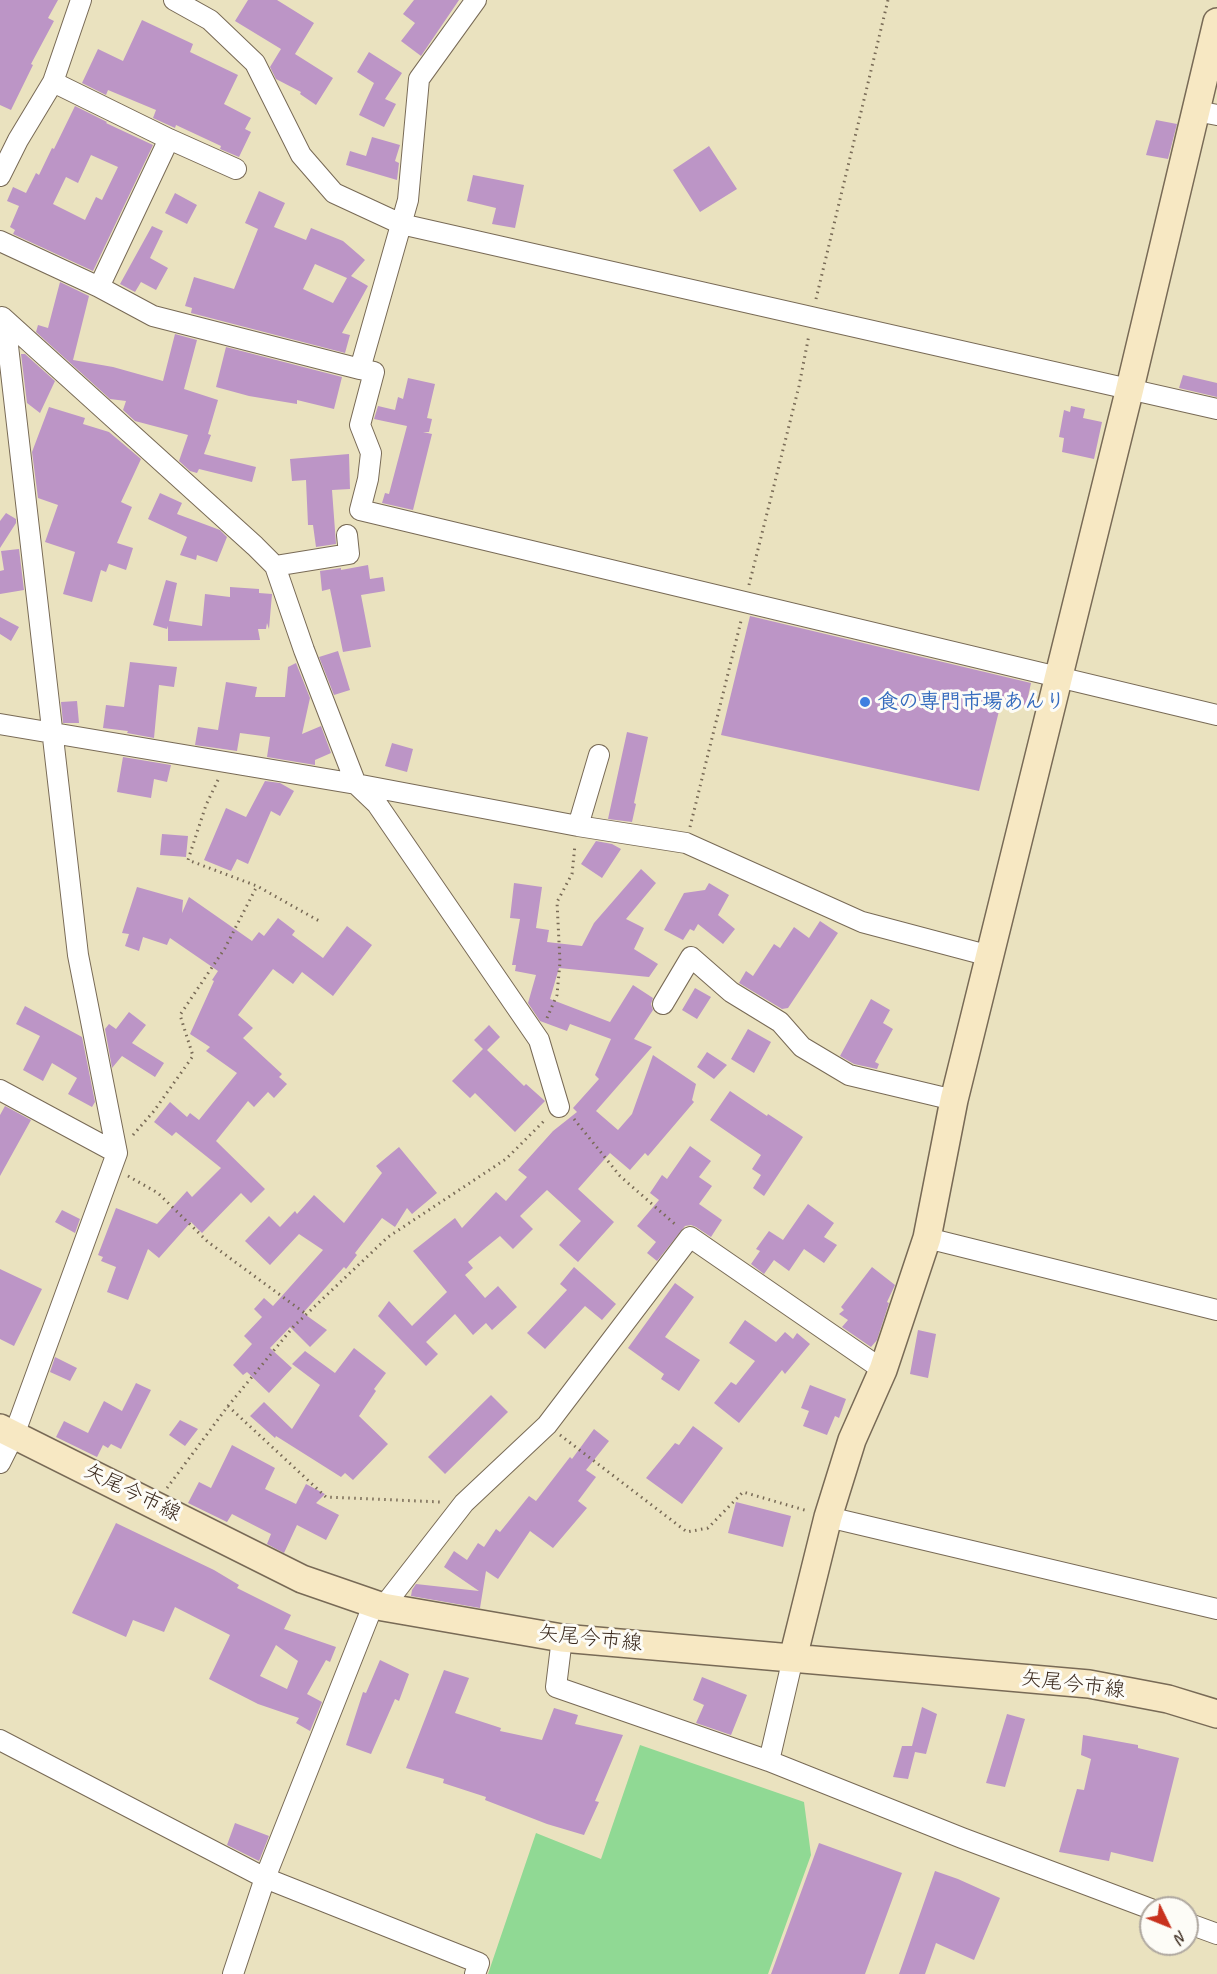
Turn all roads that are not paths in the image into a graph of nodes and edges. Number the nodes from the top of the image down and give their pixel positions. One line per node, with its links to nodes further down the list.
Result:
1 (81, 0): 5 (street)
2 (174, 0): 10 (street)
3 (476, 0): 10 (street)
4 (1217, 22): 6 (street)
5 (53, 82): 7 (street); 9 (street)
6 (1206, 113): 15 (street)
7 (169, 139): 8 (street); 12 (street)
8 (236, 169)
9 (0, 176)
10 (401, 224): 14 (street); 15 (street)
11 (0, 240): 12 (street)
12 (99, 287): 14 (street)
13 (3, 318): 18 (street); 22 (street)
14 (360, 369): 19 (street)
15 (1130, 388): 16 (street); 19 (street)
16 (1217, 409)
17 (347, 535): 18 (street)
18 (275, 566): 24 (street)
19 (1058, 677): 20 (street); 26 (street)
20 (1217, 715)
21 (0, 724): 22 (street)
22 (52, 734): 24 (street); 31 (street)
23 (599, 754): 25 (street)
24 (356, 784): 25 (street); 30 (street)
25 (578, 826): 26 (street)
26 (990, 956): 29 (street)
27 (663, 1004): 29 (street)
28 (0, 1090): 31 (street)
29 (954, 1100): 32 (street)
30 (559, 1107)
31 (115, 1160): 35 (street)
32 (927, 1238): 33 (street); 34 (street)
33 (1217, 1310)
34 (883, 1370): 37 (street); 38 (street)
35 (7, 1431): 36 (street); 38 (street, 矢尾今市線)
36 (0, 1463)
37 (828, 1517): 39 (street); 41 (street)
38 (378, 1605): 40 (street, 矢尾今市線); 45 (street)
39 (1217, 1609)
40 (562, 1638): 41 (street, 矢尾今市線); 44 (street)
41 (793, 1658): 42 (street, 矢尾今市線); 44 (street)
42 (1217, 1714)
43 (0, 1740): 45 (street)
44 (769, 1761): 46 (street)
45 (265, 1878): 49 (street); 50 (street)
46 (1139, 1904)
47 (1199, 1927): 48 (street)
48 (1217, 1934)
49 (233, 1974)
50 (475, 1974)

